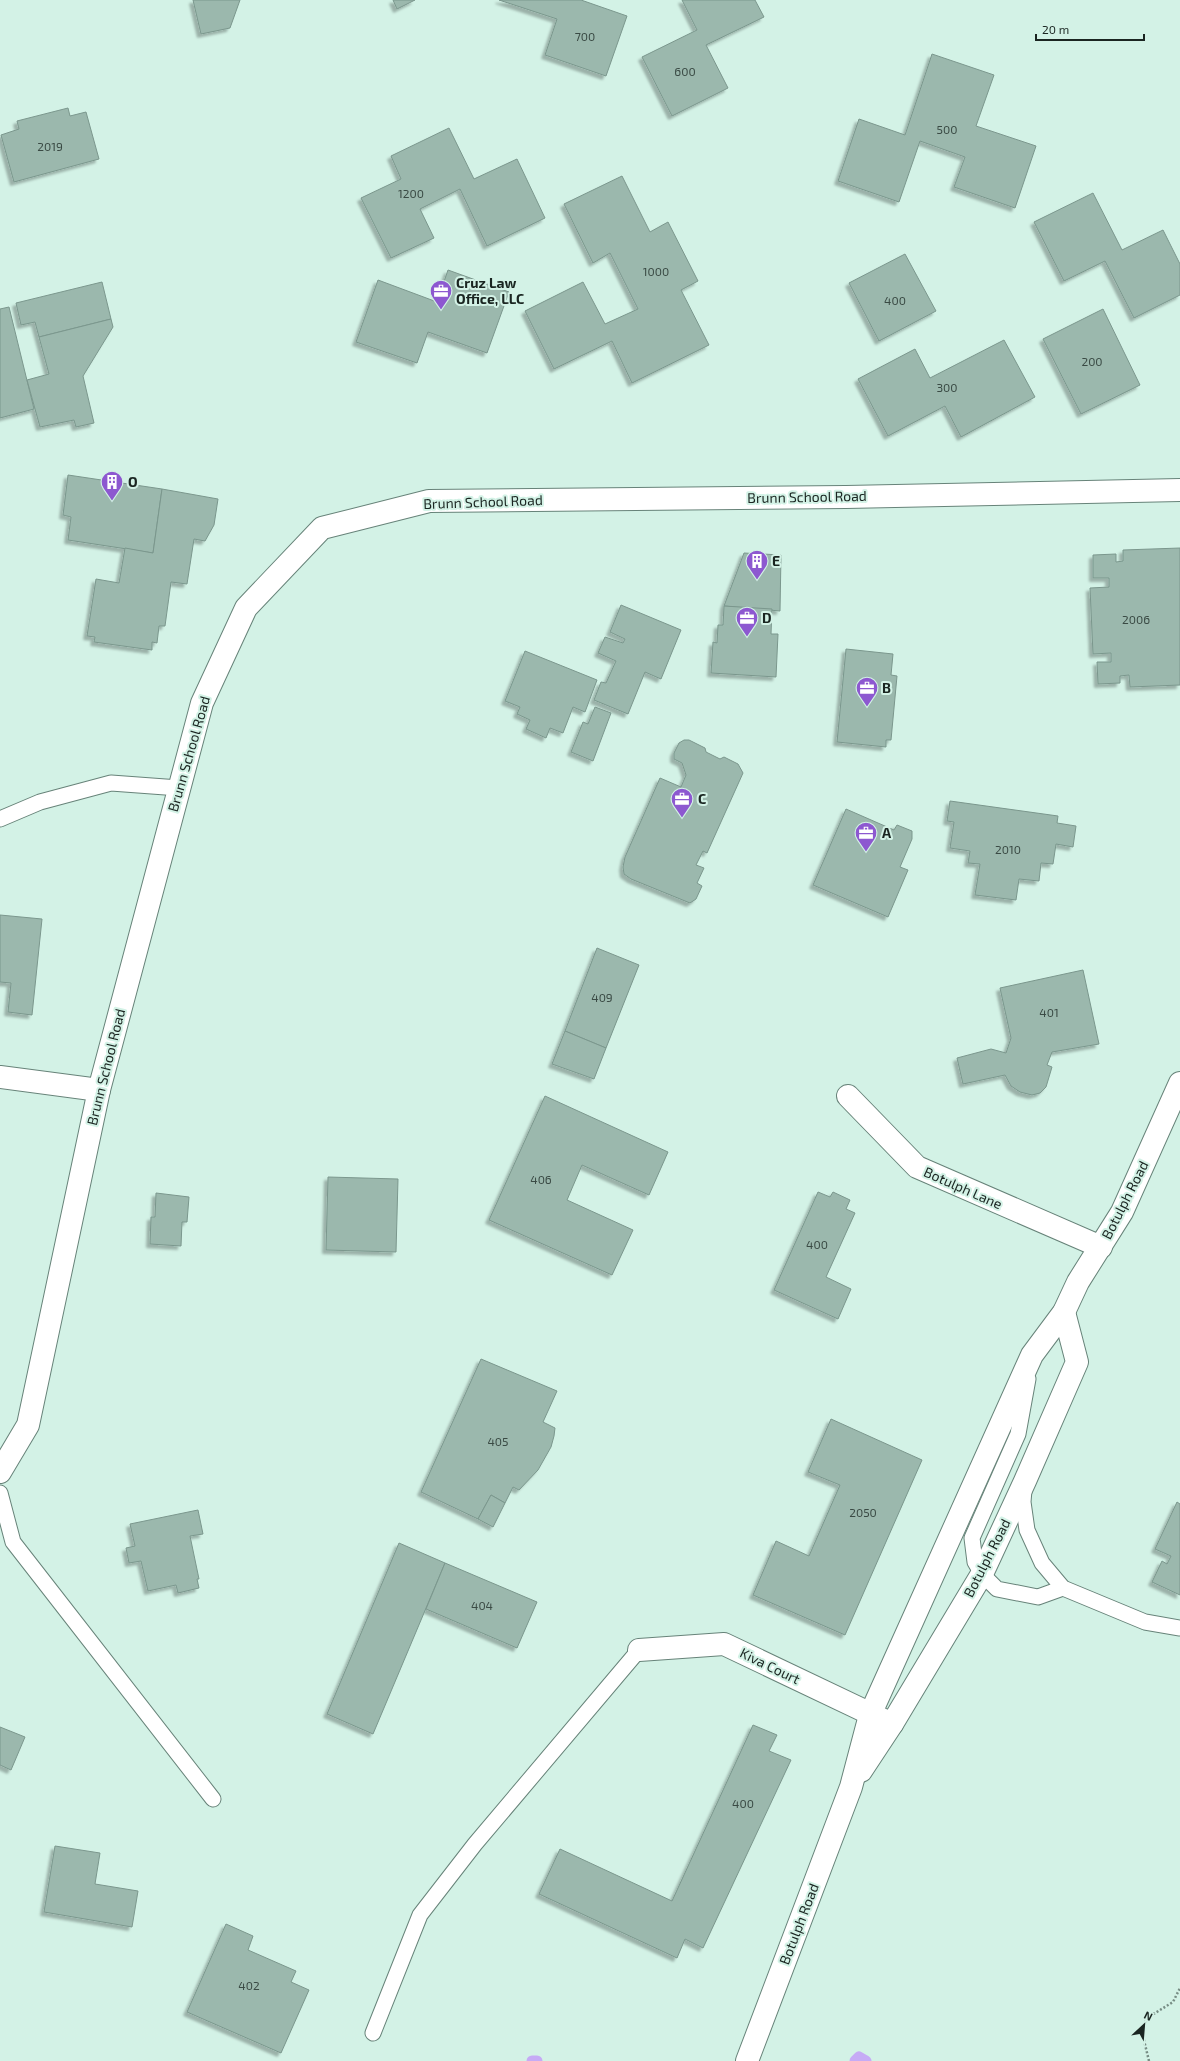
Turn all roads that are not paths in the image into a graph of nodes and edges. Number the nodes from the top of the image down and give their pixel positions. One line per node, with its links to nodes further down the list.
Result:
1 (1180, 490): 2 (street, Brunn School Road)
2 (179, 788): 3 (lane); 6 (street, Brunn School Road)
3 (0, 819)
4 (0, 1077): 6 (street)
5 (1180, 1083): 8 (street, Botulph Road)
6 (99, 1090): 11 (street, Brunn School Road)
7 (848, 1096): 8 (street, Botulph Lane)
8 (1101, 1247): 9 (street, Botulph Road)
9 (1064, 1312): 10 (street, Botulph Road); 12 (street, Botulph Road)
10 (1032, 1355): 14 (lane); 18 (street, Botulph Road)
11 (0, 1472)
12 (1025, 1481): 14 (street, Botulph Road); 15 (lane)
13 (0, 1493): 21 (lane)
14 (982, 1574): 15 (lane); 19 (street, Botulph Road)
15 (1063, 1588): 16 (lane)
16 (1180, 1628)
17 (639, 1650): 18 (street, Kiva Court); 22 (lane)
18 (870, 1715): 19 (street, Kiva Court); 20 (street, Botulph Road)
19 (892, 1724): 20 (street, Botulph Road)
20 (851, 1787): 23 (street, Botulph Road)
21 (213, 1799)
22 (373, 2033)
23 (747, 2061)

